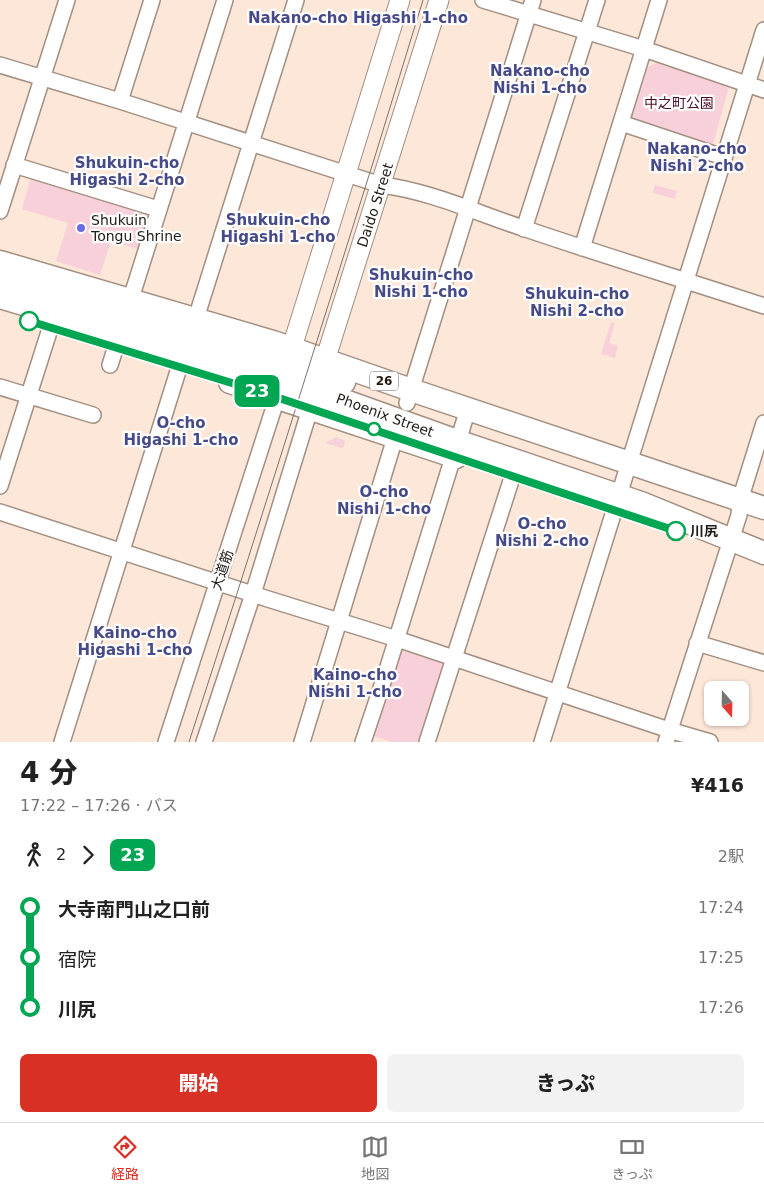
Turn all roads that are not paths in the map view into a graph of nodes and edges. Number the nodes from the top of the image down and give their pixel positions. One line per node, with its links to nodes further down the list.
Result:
1 (67, 0): 15 (street)
2 (152, 0): 18 (street)
3 (225, 0): 20 (street)
4 (296, 0): 21 (street)
5 (400, 0): 24 (main road)
6 (439, 0): 25 (main road, Daido Street)
7 (483, 0): 10 (street)
8 (597, 0): 12 (street)
9 (659, 0): 13 (street)
10 (531, 7): 12 (street); 26 (street)
11 (764, 30): 16 (street)
12 (587, 32): 13 (street); 29 (street)
13 (644, 49): 16 (street); 19 (street)
14 (0, 64): 15 (street)
15 (42, 78): 18 (street); 23 (street)
16 (746, 85): 17 (street); 22 (street)
17 (764, 90)
18 (120, 101): 20 (street)
19 (621, 123): 22 (street); 30 (street)
20 (186, 124): 21 (street); 27 (street)
21 (251, 143): 24 (street); 39 (street)
22 (723, 157): 33 (street)
23 (14, 165): 27 (street); 28 (street)
24 (347, 174): 25 (street); 40 (main road)
25 (381, 185): 26 (street); 41 (main road, Daido Street)
26 (467, 208): 29 (street); 44 (street)
27 (158, 209): 38 (street)
28 (0, 211)
29 (524, 229): 30 (street)
30 (582, 248): 33 (street)
31 (0, 262): 38 (highway, 26)
32 (0, 280): 38 (highway, Phoenix Street / 26)
33 (687, 281): 35 (street); 50 (street)
34 (0, 297): 37 (highway, 26)
35 (764, 306)
36 (0, 313): 37 (highway, 26)
37 (52, 320): 38 (highway, 26); 43 (street)
38 (120, 333): 39 (highway, 26); 39 (highway, Phoenix Street / 26)
39 (187, 344): 40 (highway, 26); 40 (highway, Phoenix Street / 26); 56 (street)
40 (284, 373): 41 (highway, 26); 41 (highway, Phoenix Street / 26); 58 (street, 大道筋)
41 (318, 384): 44 (highway, 26); 44 (highway, Phoenix Street / 26); 59 (street)
42 (0, 387): 43 (street)
43 (29, 396): 45 (street); 49 (street)
44 (403, 412): 47 (highway, 26); 47 (highway, Phoenix Street / 26); 60 (street)
45 (93, 415)
46 (764, 423): 51 (street)
47 (461, 432): 48 (highway, 26); 50 (highway, Phoenix Street / 26); 61 (street)
48 (514, 469): 50 (highway, 26); 63 (street)
49 (0, 486)
50 (622, 486): 51 (highway, Phoenix Street / 26); 55 (highway, 26); 65 (street)
51 (740, 508): 52 (highway, 26); 54 (highway, Phoenix Street / 26); 55 (street)
52 (764, 508)
53 (0, 512): 56 (street)
54 (764, 524)
55 (731, 539): 57 (highway); 62 (street)
56 (122, 552): 58 (street); 68 (street)
57 (764, 553)
58 (218, 582): 59 (street); 69 (street, 大道筋)
59 (253, 594): 60 (street); 70 (street)
60 (340, 621): 61 (street); 71 (street)
61 (397, 639): 63 (street); 67 (street)
62 (697, 643): 64 (street); 66 (street)
63 (453, 659): 65 (street); 72 (street)
64 (764, 663)
65 (558, 693): 66 (street); 73 (street)
66 (668, 736): 74 (street)
67 (368, 741)
68 (62, 742)
69 (166, 742)
70 (204, 742)
71 (302, 742)
72 (427, 742)
73 (542, 742)
74 (710, 742)

